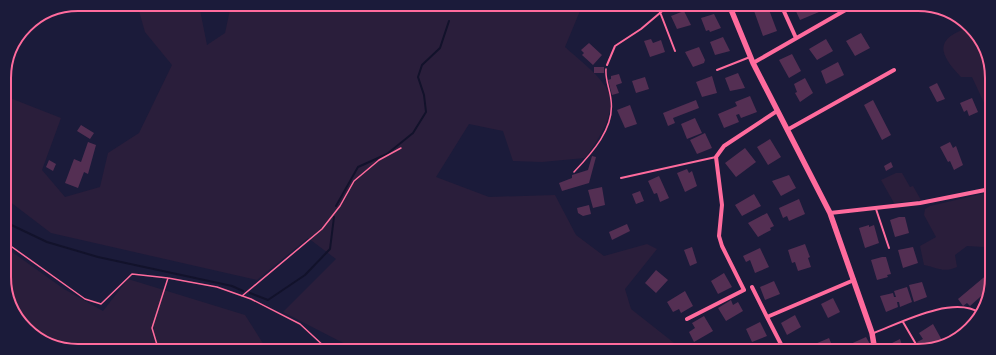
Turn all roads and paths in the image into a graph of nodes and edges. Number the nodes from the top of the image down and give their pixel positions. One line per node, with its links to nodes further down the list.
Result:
1 (732, 11): 7 (street)
2 (784, 11): 5 (street)
3 (844, 11): 5 (street)
4 (660, 12): 6 (lane); 9 (lane)
5 (796, 38): 8 (street)
6 (675, 51)
7 (750, 57): 8 (street); 10 (lane)
8 (753, 63): 12 (street)
9 (607, 65): 16 (path)
10 (718, 70)
11 (894, 70): 13 (street)
12 (777, 111): 13 (street); 15 (street)
13 (788, 130): 20 (street)
14 (401, 148): 26 (path)
15 (716, 157): 17 (lane); 29 (street)
16 (574, 172)
17 (621, 178)
18 (985, 190): 19 (street)
19 (876, 209): 20 (street); 22 (lane)
20 (830, 213): 24 (street)
21 (11, 246): 23 (path)
22 (889, 248)
23 (168, 278): 26 (path); 32 (path)
24 (854, 280): 28 (street); 31 (street)
25 (752, 287): 28 (street)
26 (242, 296): 33 (path)
27 (976, 311): 30 (lane)
28 (767, 317): 34 (street)
29 (687, 319)
30 (903, 322): 31 (lane); 36 (lane)
31 (872, 333): 35 (street)
32 (157, 344)
33 (322, 344)
34 (781, 344)
35 (875, 344)
36 (916, 344)

